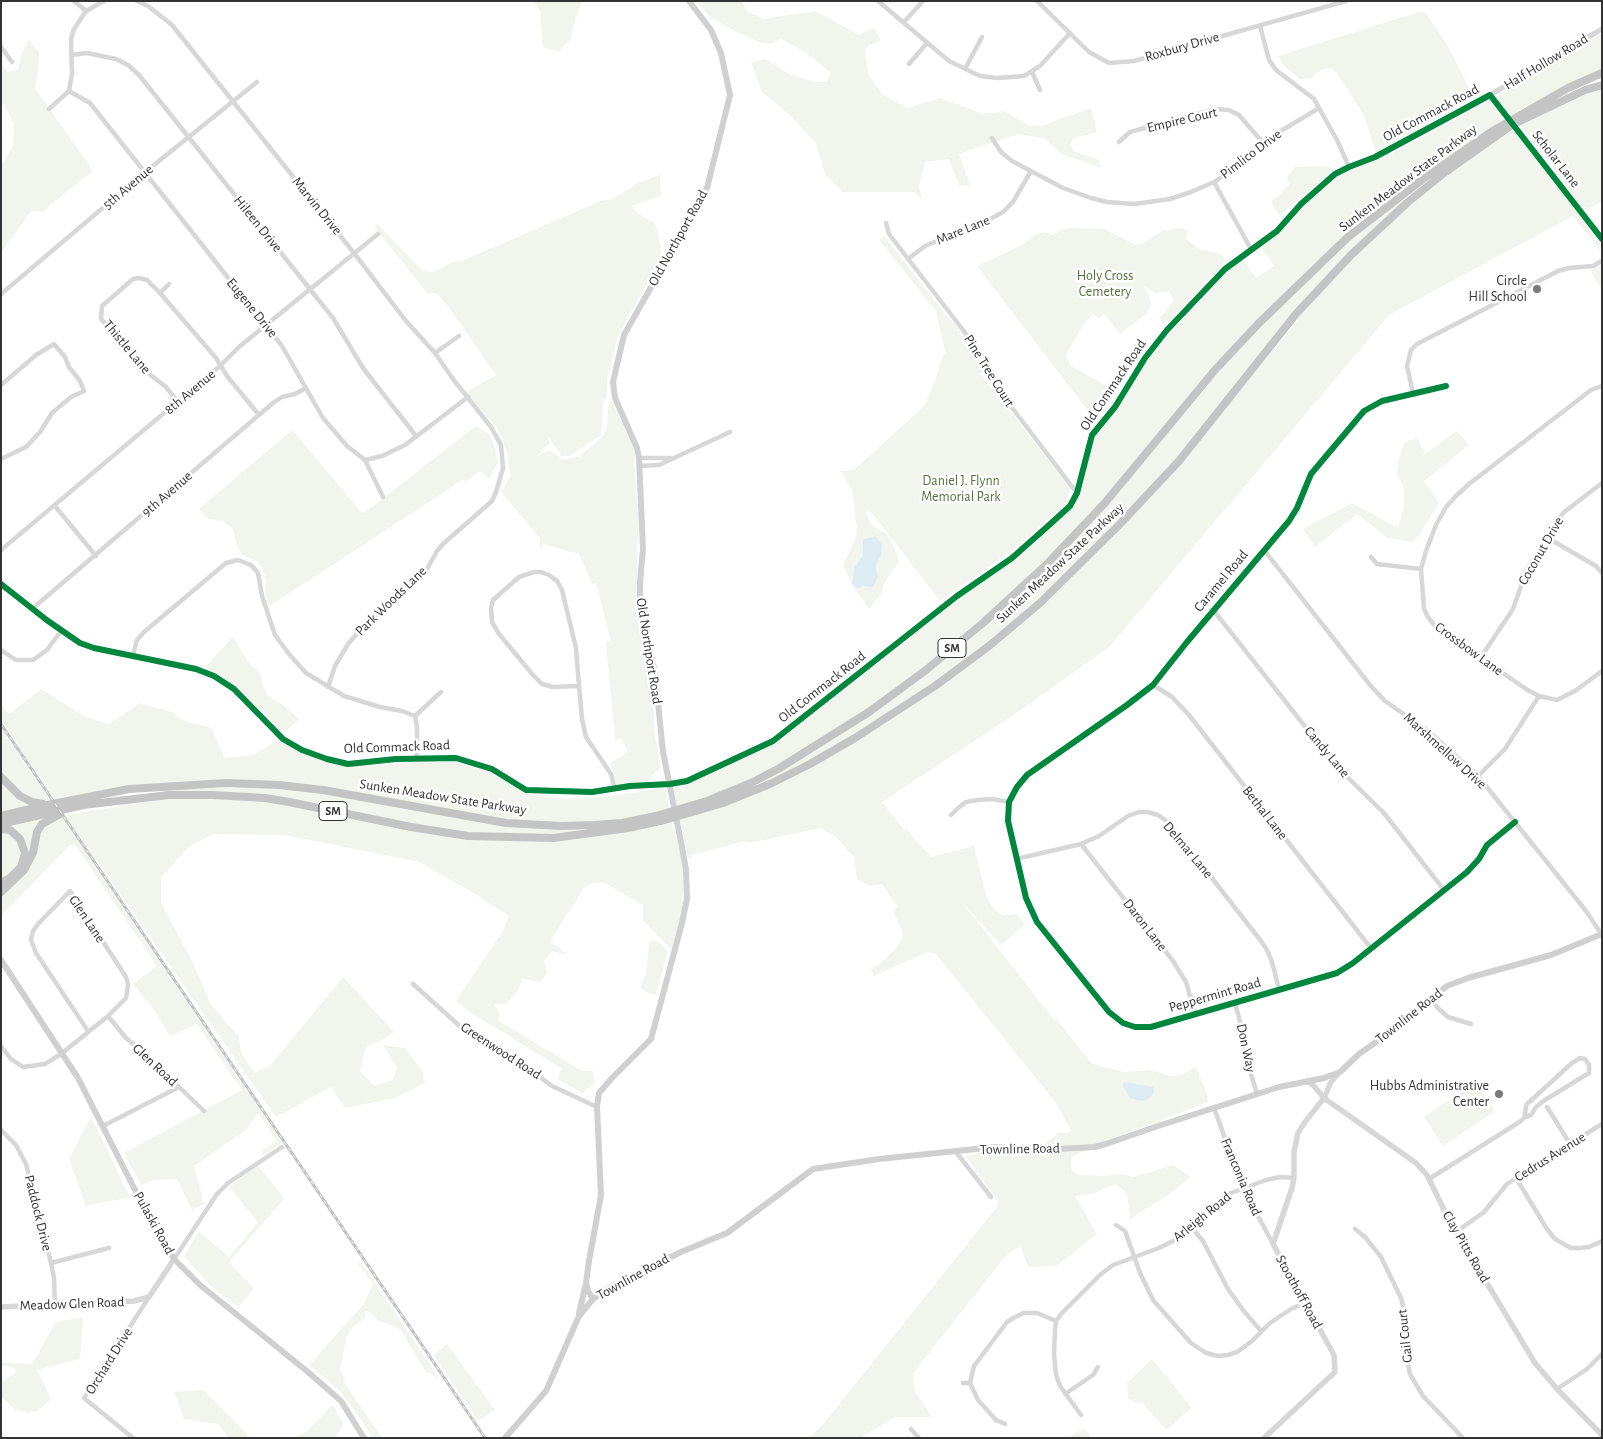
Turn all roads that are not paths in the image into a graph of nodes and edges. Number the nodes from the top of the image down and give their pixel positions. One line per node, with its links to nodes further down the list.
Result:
1 (74, 1): 9 (street)
2 (104, 1): 9 (street)
3 (137, 1): 28 (street, Marvin Drive)
4 (689, 1): 65 (main road, Old Northport Road)
5 (878, 1): 10 (street)
6 (923, 1): 10 (street)
7 (1037, 1): 13 (street, Roxbury Drive)
8 (1346, 1): 11 (street, Roxbury Drive)
9 (86, 11): 17 (street)
10 (904, 22): 15 (street)
11 (1260, 26): 13 (street, Roxbury Drive); 29 (street)
12 (1602, 29): 27 (street, Half Hollow Road)
13 (1070, 33): 21 (street)
14 (982, 37): 20 (street)
15 (927, 43): 19 (street); 20 (street)
16 (1, 47): 18 (street)
17 (71, 55): 26 (street); 31 (street, Hileen Drive)
18 (12, 62)
19 (909, 64)
20 (965, 69): 21 (street)
21 (1032, 72): 25 (street)
22 (1602, 73): 101 (highway, Sunken Meadow State Parkway / SM)
23 (257, 82): 28 (street, 5th Avenue)
24 (1602, 85): 102 (highway, Sunken Meadow State Parkway / SM)
25 (1040, 90)
26 (68, 91): 30 (street); 37 (street, Eugene Drive)
27 (1490, 95): 35 (street, Old Commack Road); 41 (street, Scholar Lane)
28 (233, 101): 31 (street, 5th Avenue); 43 (street, Marvin Drive)
29 (1319, 108): 34 (street, Pimlico Drive); 35 (street)
30 (49, 109)
31 (188, 137): 37 (street, 5th Avenue); 47 (street, Hileen Drive)
32 (992, 138): 36 (street, Pimlico Drive)
33 (1119, 142): 34 (street, Empire Court)
34 (1264, 144): 38 (street, Pimlico Drive)
35 (1349, 166): 42 (street, Old Commack Road)
36 (1031, 171): 38 (street, Pimlico Drive); 44 (street, Mare Lane)
37 (144, 173): 48 (street, 5th Avenue); 50 (street, Eugene Drive)
38 (1214, 182): 42 (street)
39 (886, 223): 44 (street, Pine Tree Court)
40 (378, 234): 43 (street, 8th Avenue)
41 (1602, 239)
42 (1251, 249): 71 (street, Old Commack Road)
43 (354, 253): 47 (street, 8th Avenue); 52 (street, Marvin Drive)
44 (908, 259): 71 (street, Pine Tree Court)
45 (1602, 261): 58 (street)
46 (169, 284): 49 (street)
47 (310, 290): 50 (street, 8th Avenue); 64 (street, Hileen Drive)
48 (1, 294)
49 (160, 294): 53 (street); 60 (street, Thistle Lane)
50 (265, 326): 53 (street, 8th Avenue); 57 (street, Eugene Drive)
51 (459, 336): 52 (street)
52 (435, 354): 59 (street, Marvin Drive)
53 (220, 366): 60 (street, 8th Avenue); 61 (street)
54 (1, 385): 67 (street)
55 (1446, 386): 58 (street, Caramel Road)
56 (1602, 386): 79 (street, Crossbow Lane)
57 (306, 388): 61 (street, 9th Avenue); 68 (street, Eugene Drive)
58 (1412, 393): 76 (street, Caramel Road)
59 (468, 397): 62 (street, Marvin Drive); 64 (street)
60 (178, 402): 73 (street, 8th Avenue)
61 (259, 415): 77 (street, 9th Avenue)
62 (486, 420): 91 (street, Park Woods Lane)
63 (730, 432): 66 (street)
64 (416, 436): 68 (street)
65 (639, 458): 66 (street); 69 (main road, Old Northport Road)
66 (674, 458): 69 (street)
67 (1, 459)
68 (365, 460): 72 (street)
69 (639, 466): 98 (main road, Old Northport Road)
70 (1602, 483): 74 (street, Coconut Drive)
71 (1077, 493): 98 (street, Old Commack Road)
72 (383, 497)
73 (55, 506): 75 (street, 8th Avenue); 77 (street)
74 (1546, 537): 80 (street); 87 (street, Coconut Drive)
75 (1, 550)
76 (1264, 550): 83 (street, Caramel Road); 96 (street, Marshmellow Drive)
77 (96, 556): 82 (street, 9th Avenue)
78 (1371, 557): 79 (street)
79 (1421, 569): 87 (street, Crossbow Lane)
80 (1602, 572)
81 (1, 584): 82 (street, Old Commack Road)
82 (32, 609): 84 (street, Old Commack Road)
83 (1214, 610): 89 (street, Caramel Road); 111 (street, Candy Lane)
84 (61, 631): 85 (street); 86 (street, Old Commack Road)
85 (1, 650)
86 (133, 655): 91 (street); 95 (street, Old Commack Road)
87 (1481, 657): 93 (street, Crossbow Lane)
88 (1602, 671): 93 (street, Crossbow Lane)
89 (1152, 684): 100 (street, Caramel Road); 114 (street, Bethal Lane)
90 (579, 686): 90 (street); 99 (street)
91 (328, 687): 94 (street)
92 (441, 692): 94 (street)
93 (1539, 696): 96 (street)
94 (415, 716): 95 (street)
95 (417, 758): 99 (street, Old Commack Road)
96 (1478, 776): 105 (street, Marshmellow Drive)
97 (1, 777): 101 (highway)
98 (670, 784): 99 (street, Old Commack Road); 131 (main road, Old Northport Road)
99 (615, 789)
100 (1010, 802): 104 (street); 109 (street, Peppermint Road)
101 (47, 805): 103 (highway, Sunken Meadow State Parkway / SM)
102 (82, 805): 106 (highway, Sunken Meadow State Parkway / SM); 112 (highway)
103 (1, 816)
104 (951, 816)
105 (1515, 822): 111 (street, Peppermint Road); 113 (street, Marshmellow Drive)
106 (1, 824)
107 (1, 829): 110 (highway)
108 (1082, 844): 109 (street, Delmar Lane); 117 (street, Delmar Lane); 120 (street, Daron Lane)
109 (1016, 859): 120 (street, Peppermint Road)
110 (1, 883)
111 (1444, 890): 114 (street, Peppermint Road)
112 (1, 892)
113 (1602, 935): 118 (main road, Townline Road)
114 (1370, 947): 117 (street, Peppermint Road)
115 (1, 960): 125 (main road, Pulaski Road)
116 (413, 984): 131 (street, Greenwood Road)
117 (1279, 989): 119 (street, Peppermint Road)
118 (1430, 999): 122 (street); 126 (main road, Townline Road)
119 (1235, 1003): 120 (street, Peppermint Road); 129 (street, Don Way)
120 (1195, 1014)
121 (108, 1016): 123 (street, Glen Lane); 123 (street, Glen Lane); 128 (street, Glen Road)
122 (1470, 1024)
123 (88, 1032): 125 (street, Glen Lane)
124 (1, 1046): 125 (street, Glen Lane)
125 (61, 1054): 137 (main road, Pulaski Road)
126 (1340, 1072): 127 (main road, Townline Road); 130 (street, Stoothoff Road)
127 (1308, 1082): 129 (main road, Townline Road); 130 (street, Clay Pitts Road)
128 (179, 1087): 134 (street, Glen Road); 137 (street)
129 (1257, 1094): 133 (main road, Townline Road)
130 (1324, 1098): 144 (street, Stoothoff Road); 146 (street, Clay Pitts Road)
131 (597, 1107): 159 (main road, Old Northport Road)
132 (1547, 1107): 141 (street)
133 (1214, 1108): 143 (main road, Townline Road); 147 (street, Franconia Road)
134 (204, 1111)
135 (1524, 1117): 135 (street); 146 (street)
136 (1602, 1124): 141 (street, Cedrus Avenue)
137 (103, 1126): 157 (main road, Pulaski Road)
138 (1, 1130): 139 (street, Paddock Drive)
139 (7, 1136): 140 (street); 158 (street, Paddock Drive)
140 (1, 1141)
141 (1570, 1144): 145 (street, Cedrus Avenue)
142 (282, 1147): 157 (street)
143 (956, 1152): 148 (street); 161 (main road, Townline Road)
144 (1294, 1178): 147 (street, Arleigh Road); 154 (street, Stoothoff Road)
145 (1516, 1178): 152 (street, Cedrus Avenue); 153 (street)
146 (1429, 1179): 152 (street, Clay Pitts Road)
147 (1242, 1188): 150 (street, Arleigh Road); 154 (street, Franconia Road)
148 (991, 1197)
149 (1116, 1225): 156 (street)
150 (1191, 1227): 156 (street, Arleigh Road); 167 (street)
151 (1355, 1229): 183 (street, Gail Court)
152 (1456, 1232): 172 (street, Clay Pitts Road)
153 (1602, 1241)
154 (1273, 1244): 162 (street, Stoothoff Road)
155 (109, 1248): 158 (street)
156 (1134, 1256): 166 (street, Arleigh Road); 167 (street)
157 (174, 1259): 160 (street); 179 (main road, Pulaski Road)
158 (51, 1263): 163 (street, Paddock Drive)
159 (586, 1283): 161 (main road); 165 (main road, Old Northport Road)
160 (149, 1296): 163 (street, Meadow Glen Road); 178 (street, Orchard Drive)
161 (593, 1299): 165 (main road, Townline Road)
162 (1305, 1303): 167 (street); 182 (street, Stoothoff Road)
163 (55, 1305): 164 (street, Meadow Glen Road)
164 (1, 1307)
165 (579, 1316): 180 (main road, Townline Road)
166 (1056, 1320): 171 (street); 173 (street)
167 (1261, 1331)
168 (1602, 1354): 172 (street)
169 (1098, 1367): 173 (street)
170 (963, 1383): 171 (street)
171 (970, 1383): 175 (street)
172 (1557, 1389): 177 (street, Clay Pitts Road)
173 (1065, 1394): 174 (street)
174 (1081, 1415)
175 (1006, 1424)
176 (911, 1429): 181 (street)
177 (1602, 1435): 184 (street)
178 (133, 1438)
179 (364, 1438)
180 (504, 1438)
181 (918, 1438)
182 (1264, 1438)
183 (1464, 1438)
184 (1598, 1438)

